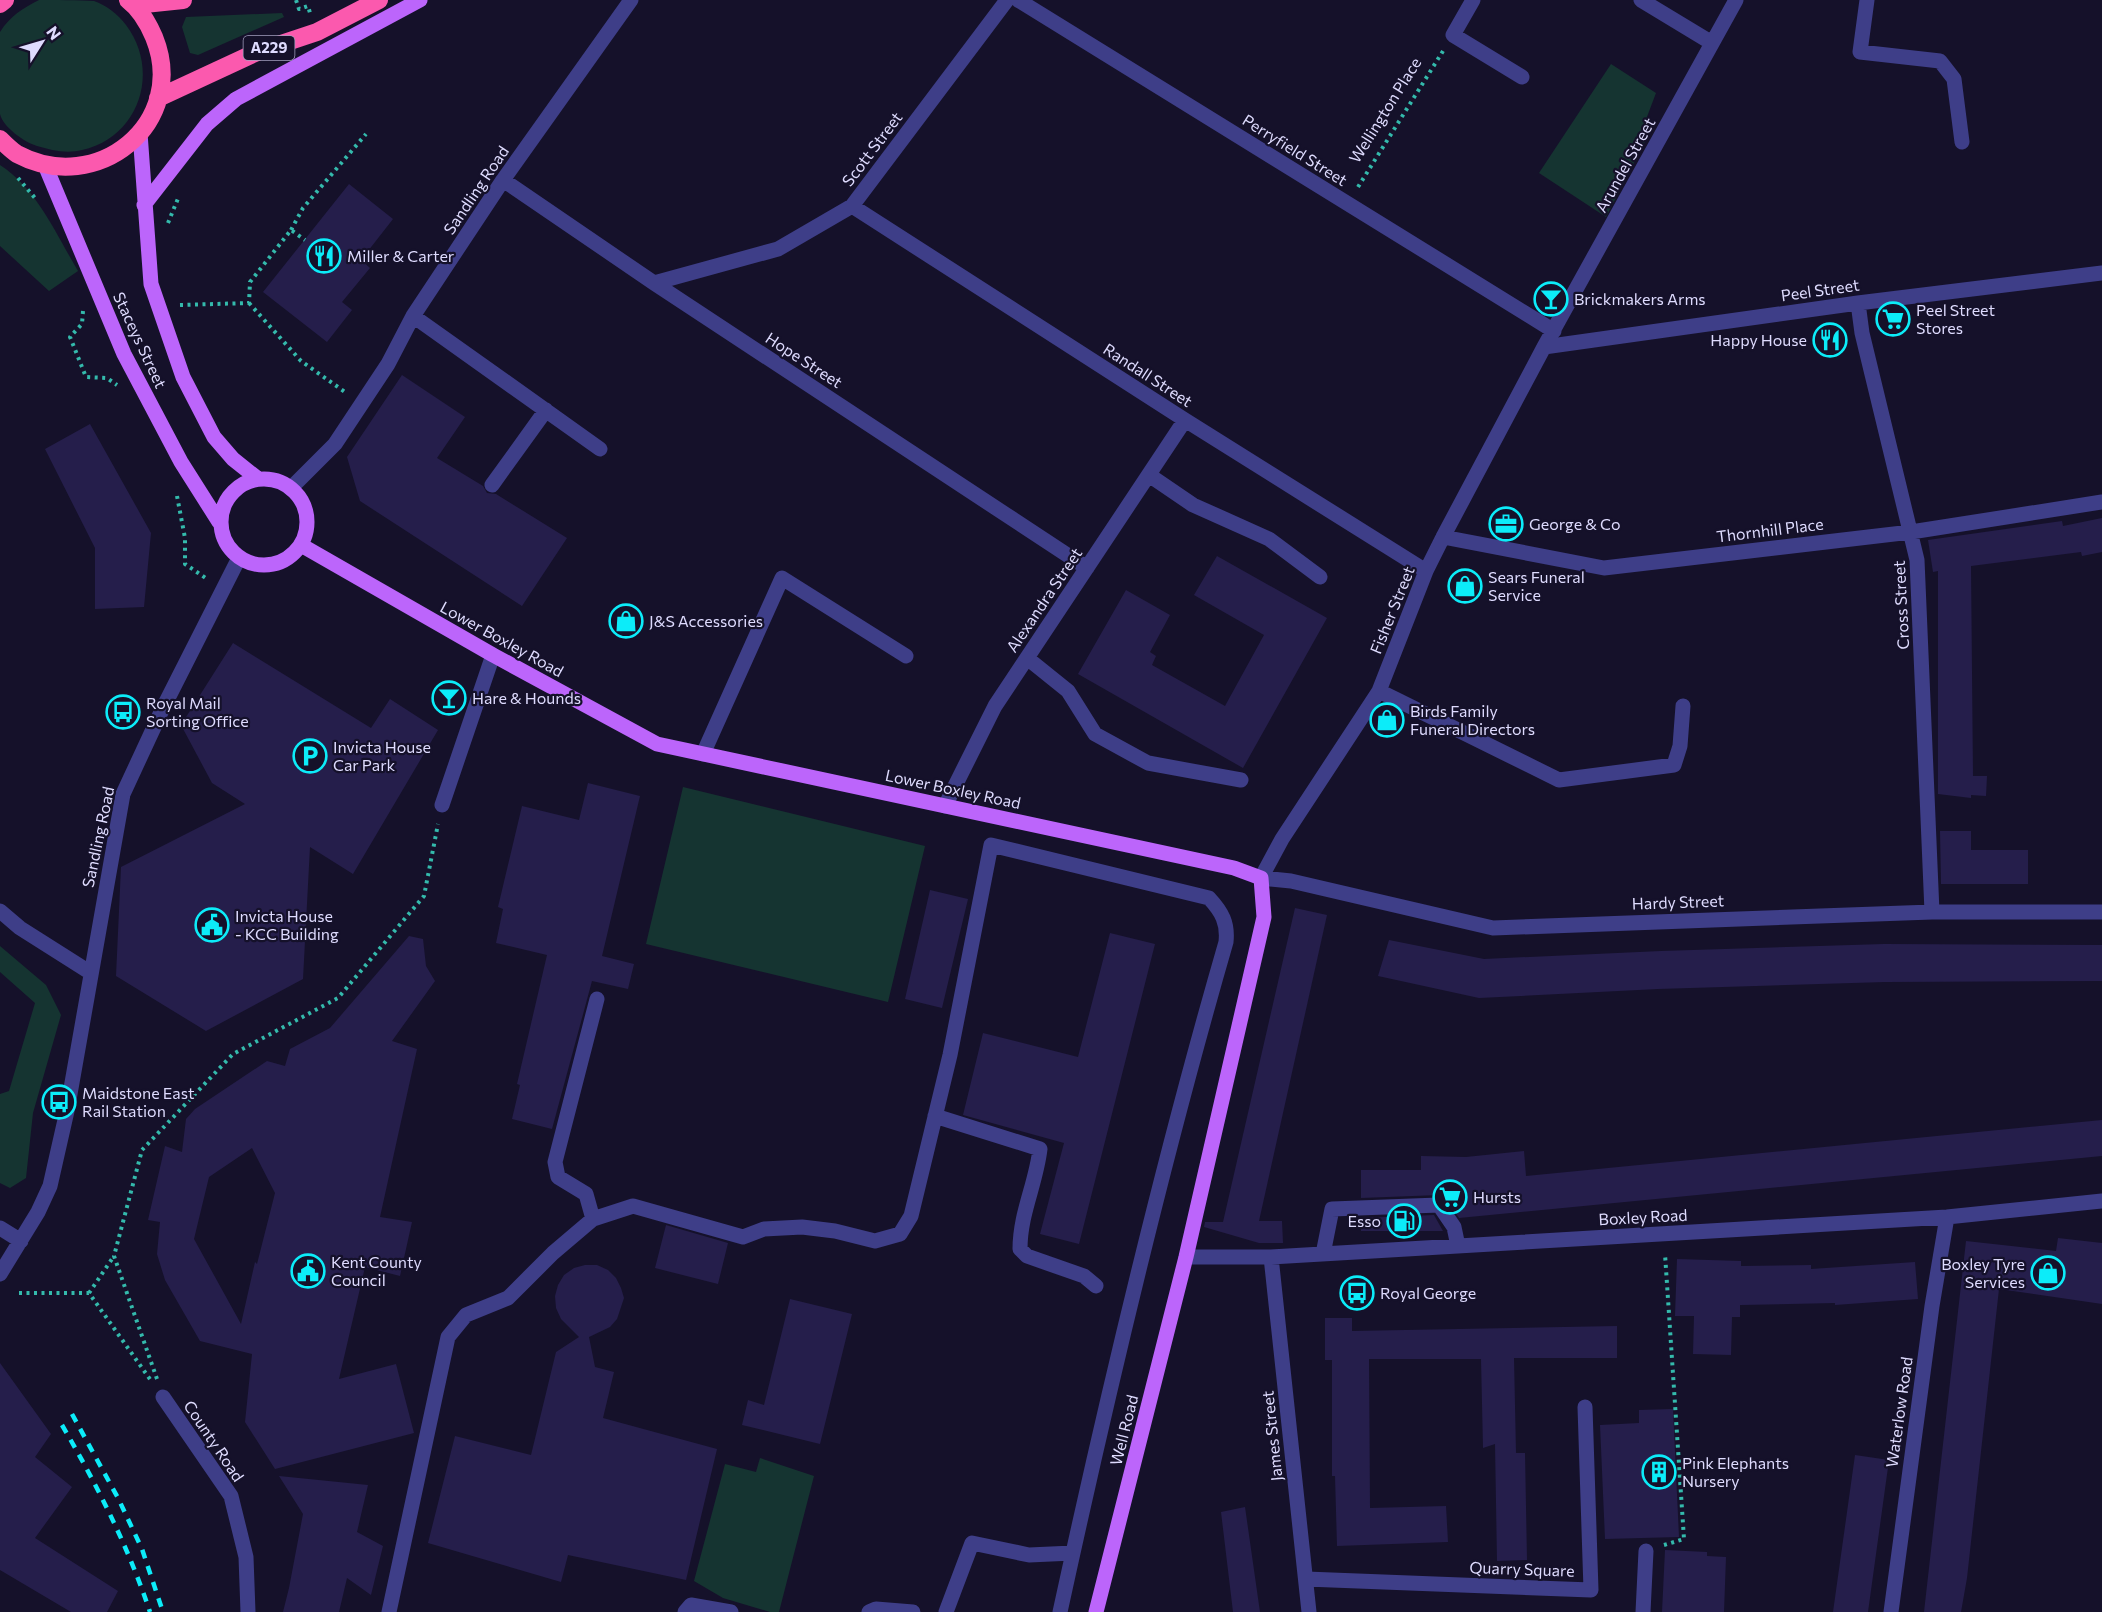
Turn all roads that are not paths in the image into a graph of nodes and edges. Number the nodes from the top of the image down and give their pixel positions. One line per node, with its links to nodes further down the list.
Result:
1 (5, 0): 13 (highway)
2 (183, 0): 12 (highway)
3 (379, 0): 16 (highway, A229)
4 (420, 0): 22 (main road)
5 (631, 0): 21 (street, Sandling Road)
6 (1007, 0): 23 (street, Scott Street)
7 (1018, 0): 28 (street, Perryfield Street)
8 (1473, 0): 15 (street)
9 (1641, 0): 14 (street)
10 (1736, 0): 14 (street, Arundel Street)
11 (1867, 0): 19 (street)
12 (131, 3): 16 (highway)
13 (0, 4)
14 (1712, 43): 28 (street, Arundel Street)
15 (1522, 77)
16 (158, 98): 17 (highway)
17 (140, 133): 20 (highway); 22 (main road, Staceys Street)
18 (0, 139): 20 (highway)
19 (1962, 142)
20 (45, 165): 38 (main road, Staceys Street)
21 (503, 180): 25 (street, Hope Street); 27 (street, Sandling Road)
22 (144, 205): 34 (main road, Staceys Street)
23 (852, 206): 25 (street, Scott Street); 31 (street, Randall Street)
24 (2102, 273): 26 (street, Peel Street)
25 (654, 283): 43 (street, Hope Street)
26 (1858, 303): 29 (street, Peel Street); 39 (street, Cross Street)
27 (413, 316): 30 (street); 36 (street, Sandling Road)
28 (1554, 331): 29 (street, Arundel Street)
29 (1544, 347): 40 (street, Fisher Street)
30 (546, 411): 32 (street); 35 (street)
31 (1185, 420): 33 (street, Alexandra Street); 44 (street, Randall Street)
32 (600, 449)
33 (1149, 475): 43 (street, Alexandra Street); 45 (street)
34 (257, 478): 36 (main road); 38 (main road)
35 (492, 485)
36 (291, 488): 41 (main road)
37 (2102, 502): 39 (street, Thornhill Place)
38 (219, 522): 42 (main road)
39 (1911, 532): 40 (street, Thornhill Place); 57 (street, Cross Street)
40 (1443, 537): 44 (street, Fisher Street)
41 (301, 545): 42 (main road); 46 (main road, Lower Boxley Road)
42 (239, 558): 59 (street, Sandling Road)
43 (1087, 568): 48 (street, Alexandra Street)
44 (1426, 571): 49 (street, Fisher Street)
45 (1320, 577)
46 (493, 655): 51 (main road, Lower Boxley Road); 53 (street)
47 (906, 656): 51 (street)
48 (1027, 658): 52 (street); 54 (street, Alexandra Street)
49 (1379, 691): 50 (street); 55 (street, Fisher Street)
50 (1683, 706)
51 (703, 754): 54 (main road, Lower Boxley Road)
52 (1241, 780)
53 (442, 805)
54 (945, 806): 55 (main road, Lower Boxley Road)
55 (1261, 878): 57 (street, Hardy Street); 69 (main road)
56 (0, 911): 59 (street)
57 (1932, 912): 58 (street, Hardy Street)
58 (2102, 912)
59 (91, 972): 66 (street, Sandling Road)
60 (597, 999): 64 (street)
61 (935, 1116): 64 (street); 72 (street); 76 (street)
62 (2102, 1201): 63 (street, Boxley Road)
63 (1947, 1217): 67 (street, Boxley Road); 89 (street, Waterlow Road)
64 (593, 1219): 79 (street)
65 (0, 1228): 66 (street)
66 (21, 1241): 71 (street, Sandling Road)
67 (1458, 1246): 68 (street, Boxley Road); 68 (street)
68 (1323, 1254): 70 (street, Boxley Road)
69 (1186, 1257): 70 (street, Boxley Road); 86 (main road, Well Road)
70 (1271, 1257): 77 (street, James Street)
71 (0, 1274)
72 (1096, 1286)
73 (163, 1397): 78 (street, County Road)
74 (1585, 1407): 77 (street, Quarry Square)
75 (1646, 1551): 88 (street)
76 (1073, 1553): 84 (street); 85 (street)
77 (1306, 1579): 87 (street, James Street)
78 (248, 1612)
79 (389, 1612)
80 (685, 1612): 81 (street)
81 (731, 1612)
82 (869, 1612): 83 (street)
83 (913, 1612)
84 (945, 1612)
85 (1060, 1612)
86 (1096, 1612)
87 (1309, 1612)
88 (1643, 1612)
89 (1891, 1612)

